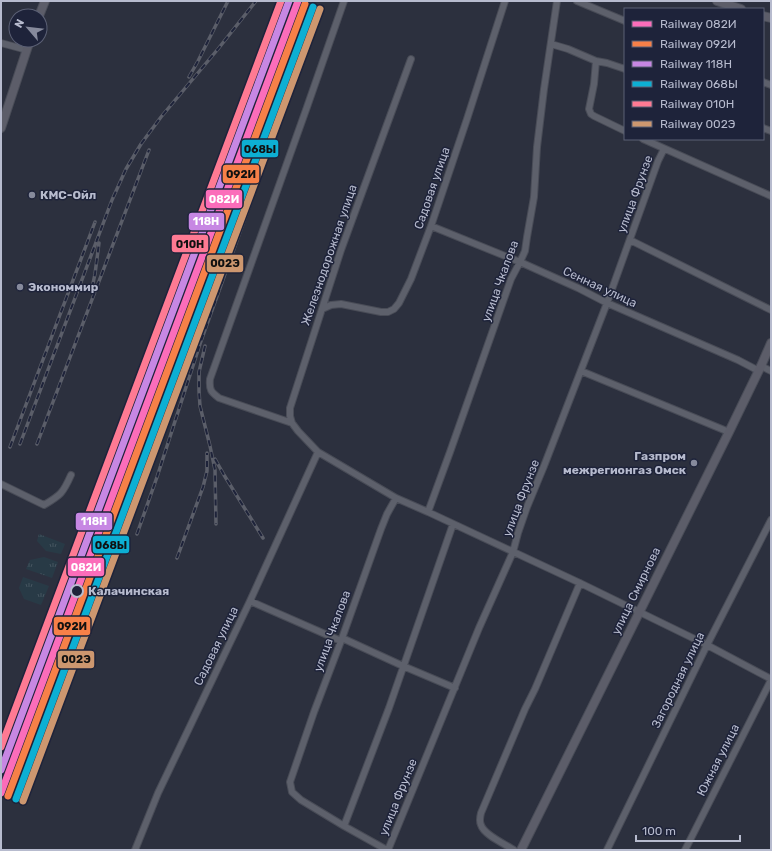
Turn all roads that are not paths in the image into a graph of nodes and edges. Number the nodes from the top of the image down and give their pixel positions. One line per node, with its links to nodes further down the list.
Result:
1 (344, 1): 29 (street)
2 (505, 1): 19 (street, Садовая улица)
3 (557, 1): 9 (street, улица Чкалова)
4 (577, 1): 7 (street)
5 (717, 1): 6 (street)
6 (738, 8)
7 (624, 21)
8 (1, 43): 10 (street)
9 (551, 44): 12 (street); 21 (street, улица Чкалова)
10 (27, 50): 14 (street)
11 (411, 60): 23 (street, Железнодорожная улица)
12 (596, 61): 13 (street); 15 (street)
13 (624, 69)
14 (1, 128)
15 (624, 131)
16 (645, 140): 17 (street)
17 (664, 148): 18 (street); 20 (street, улица Фрунзе)
18 (771, 196)
19 (431, 226): 21 (street, Сенная улица); 23 (street, Садовая улица)
20 (630, 240): 22 (street, улица Фрунзе); 24 (street)
21 (520, 262): 22 (street, Сенная улица); 35 (street, улица Чкалова)
22 (607, 303): 26 (street, Сенная улица); 27 (street, улица Фрунзе)
23 (322, 309): 29 (street, Железнодорожная улица)
24 (771, 310)
25 (771, 343): 26 (street, улица Смирнова)
26 (760, 369): 28 (street, Сенная улица); 30 (street, улица Смирнова)
27 (581, 371): 30 (street); 38 (street, улица Фрунзе)
28 (771, 371)
29 (292, 423): 31 (street)
30 (728, 432): 41 (street, улица Смирнова)
31 (318, 452): 34 (street); 40 (street, Садовая улица)
32 (71, 475): 33 (street)
33 (1, 484)
34 (396, 498): 35 (street); 42 (street, улица Чкалова)
35 (428, 512): 37 (street)
36 (771, 520): 43 (street, Загородная улица)
37 (453, 524): 38 (street); 44 (street)
38 (513, 552): 39 (street); 46 (street, улица Фрунзе)
39 (580, 583): 41 (street); 50 (street)
40 (250, 601): 42 (street); 48 (street, Садовая улица)
41 (639, 612): 43 (street); 51 (street, улица Смирнова)
42 (341, 640): 44 (street); 47 (street, улица Чкалова)
43 (707, 645): 45 (street); 52 (street, Загородная улица)
44 (403, 666): 46 (street); 47 (street)
45 (771, 680): 53 (street, Южная улица)
46 (455, 688): 49 (street, улица Фрунзе)
47 (344, 826): 49 (street)
48 (135, 850)
49 (387, 850)
50 (514, 850)
51 (521, 850)
52 (607, 850)
53 (685, 850)

